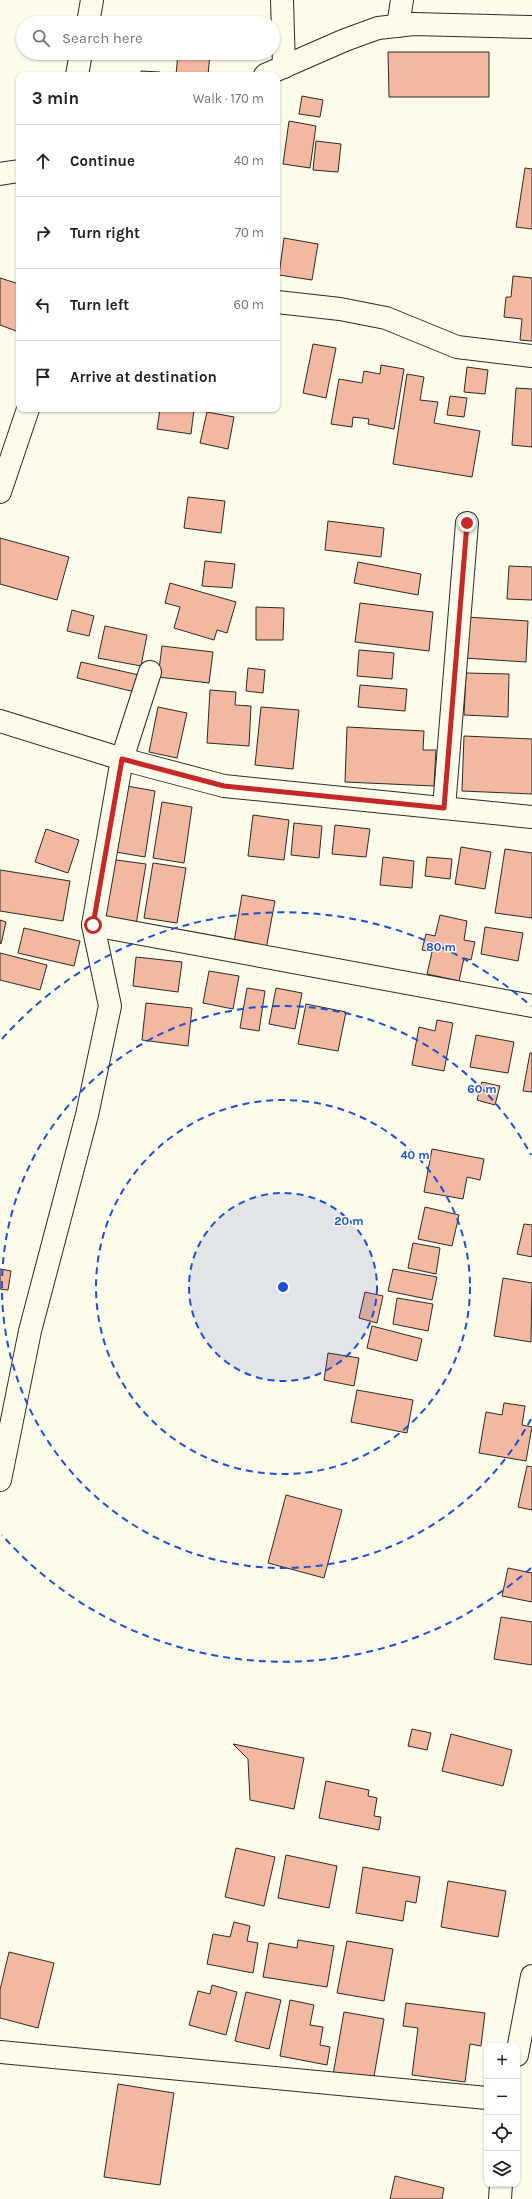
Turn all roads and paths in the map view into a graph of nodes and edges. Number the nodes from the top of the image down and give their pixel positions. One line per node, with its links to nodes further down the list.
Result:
1 (92, 0): 4 (street)
2 (282, 0): 5 (street)
3 (402, 0): 6 (street)
4 (89, 16)
5 (280, 18)
6 (398, 26): 7 (street); 10 (street)
7 (532, 27)
8 (80, 60): 11 (street)
9 (275, 60): 10 (street)
10 (274, 71)
11 (78, 72)
12 (16, 171): 13 (street)
13 (0, 174)
14 (280, 302): 15 (street)
15 (532, 356)
16 (27, 412): 17 (street)
17 (0, 492)
18 (467, 523): 22 (street)
19 (150, 672): 21 (street)
20 (0, 721): 21 (street)
21 (122, 759): 22 (street); 24 (street)
22 (444, 808): 23 (street)
23 (532, 817)
24 (93, 925): 25 (street); 26 (street)
25 (532, 1006)
26 (0, 1480)
27 (532, 1976): 28 (street)
28 (519, 2043)
29 (0, 2052): 30 (street)
30 (484, 2098)
31 (501, 2187): 32 (street)
32 (500, 2199)

